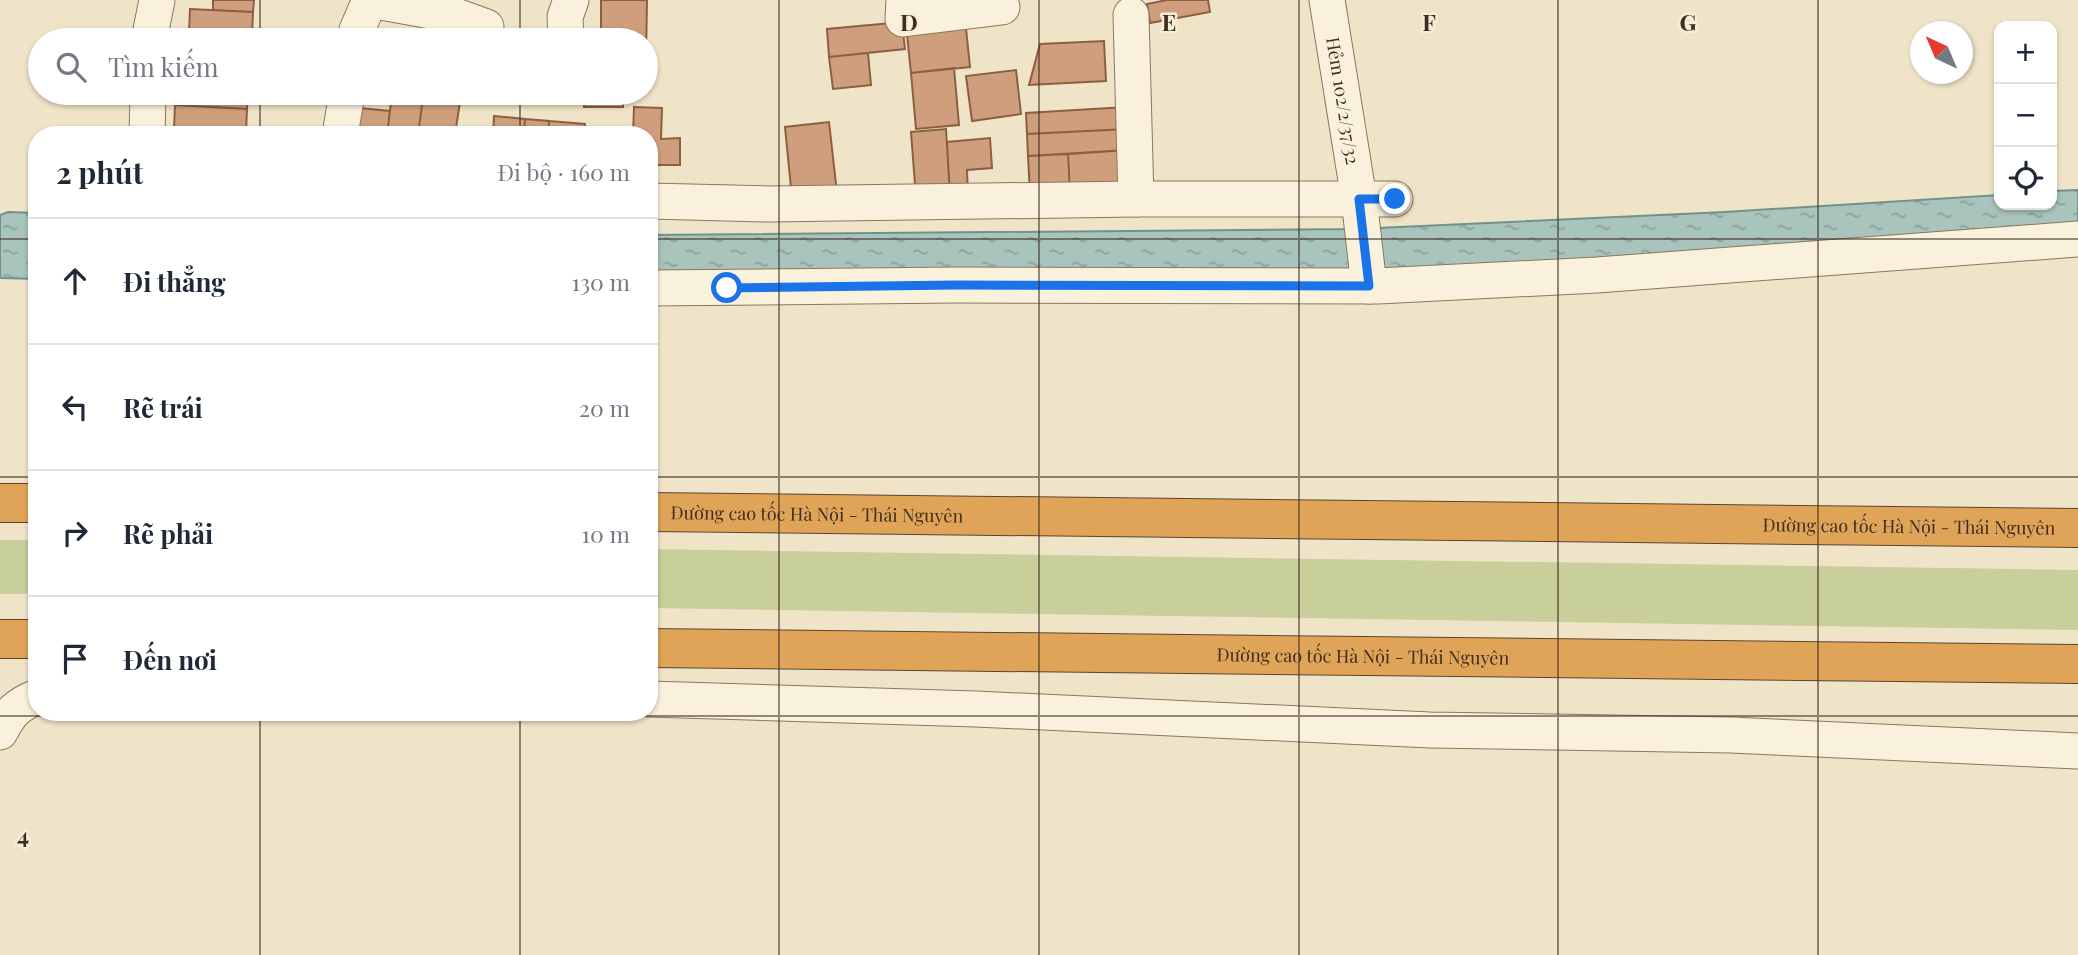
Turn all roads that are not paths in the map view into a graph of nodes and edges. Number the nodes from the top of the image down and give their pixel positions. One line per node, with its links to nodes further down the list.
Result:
1 (157, 0): 8 (street)
2 (370, 0): 9 (street); 10 (street)
3 (570, 0): 11 (street)
4 (904, 0): 6 (street)
5 (1327, 0): 17 (street, Hẻm 102/2/37/32)
6 (1002, 7)
7 (1131, 15): 16 (street)
8 (151, 28)
9 (360, 28)
10 (486, 28)
11 (565, 28)
12 (148, 105): 14 (street)
13 (345, 105): 15 (street)
14 (147, 126)
15 (342, 126)
16 (1136, 199): 17 (street); 19 (street)
17 (1359, 199): 18 (street); 21 (street, Hẻm 102/2/37/32)
18 (1395, 199)
19 (658, 201)
20 (2078, 239): 21 (street)
21 (1369, 286): 22 (street)
22 (658, 288)
23 (0, 503): 24 (highway)
24 (28, 503)
25 (658, 512): 26 (highway, Đường cao tốc Hà Nội - Thái Nguyên)
26 (2078, 528)
27 (0, 639): 28 (highway)
28 (28, 639)
29 (658, 648): 30 (highway, Đường cao tốc Hà Nội - Thái Nguyên)
30 (2078, 664)
31 (658, 699): 34 (street)
32 (28, 700): 33 (street)
33 (0, 732)
34 (2078, 751)

